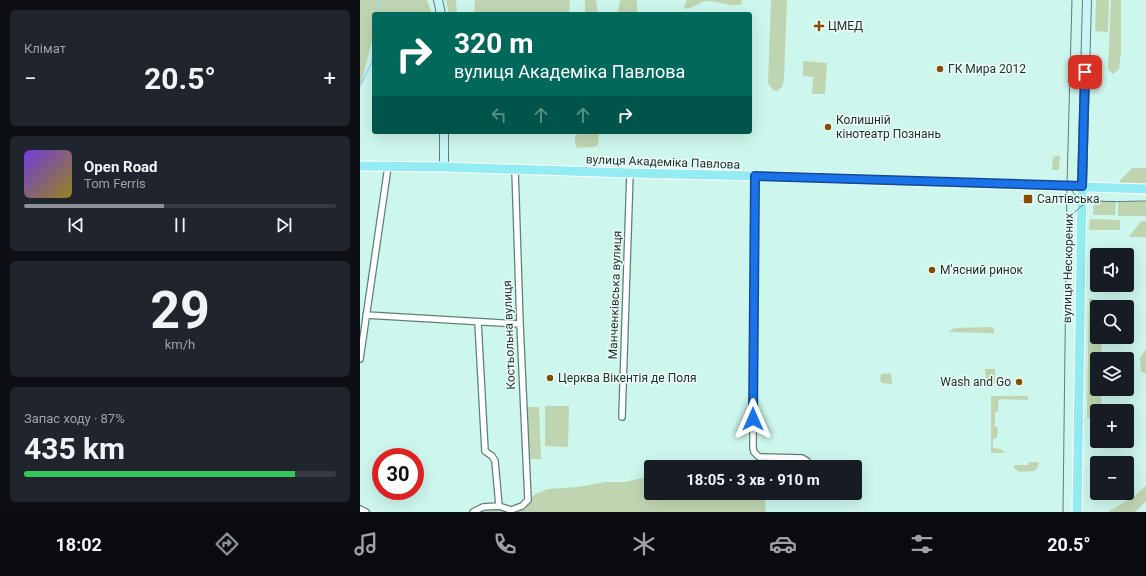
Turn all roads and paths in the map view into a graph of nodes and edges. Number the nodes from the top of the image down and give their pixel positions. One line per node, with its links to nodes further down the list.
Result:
1 (438, 0): 3 (main road)
2 (1087, 0): 11 (main road, вулиця Нескорених)
3 (441, 12)
4 (444, 134): 7 (main road)
5 (360, 166): 6 (main road, вулиця Академіка Павлова)
6 (388, 167): 7 (main road, вулиця Академіка Павлова); 13 (street)
7 (444, 167): 8 (main road, вулиця Академіка Павлова)
8 (515, 169): 9 (main road, вулиця Академіка Павлова); 15 (street, Костьольна вулиця)
9 (630, 173): 10 (main road, вулиця Академіка Павлова); 17 (street, Манченківська вулиця)
10 (755, 176): 11 (main road, вулиця Академіка Павлова); 18 (street)
11 (1082, 186): 12 (main road, вулиця Академіка Павлова); 23 (main road, вулиця Нескорених)
12 (1146, 190)
13 (366, 315): 14 (street); 16 (street)
14 (478, 322): 15 (street); 19 (street)
15 (520, 324): 19 (street, Костьольна вулиця)
16 (360, 359)
17 (622, 417)
18 (805, 460)
19 (499, 506): 22 (street)
20 (360, 509): 21 (street)
21 (366, 512)
22 (473, 512)
23 (1077, 512)

